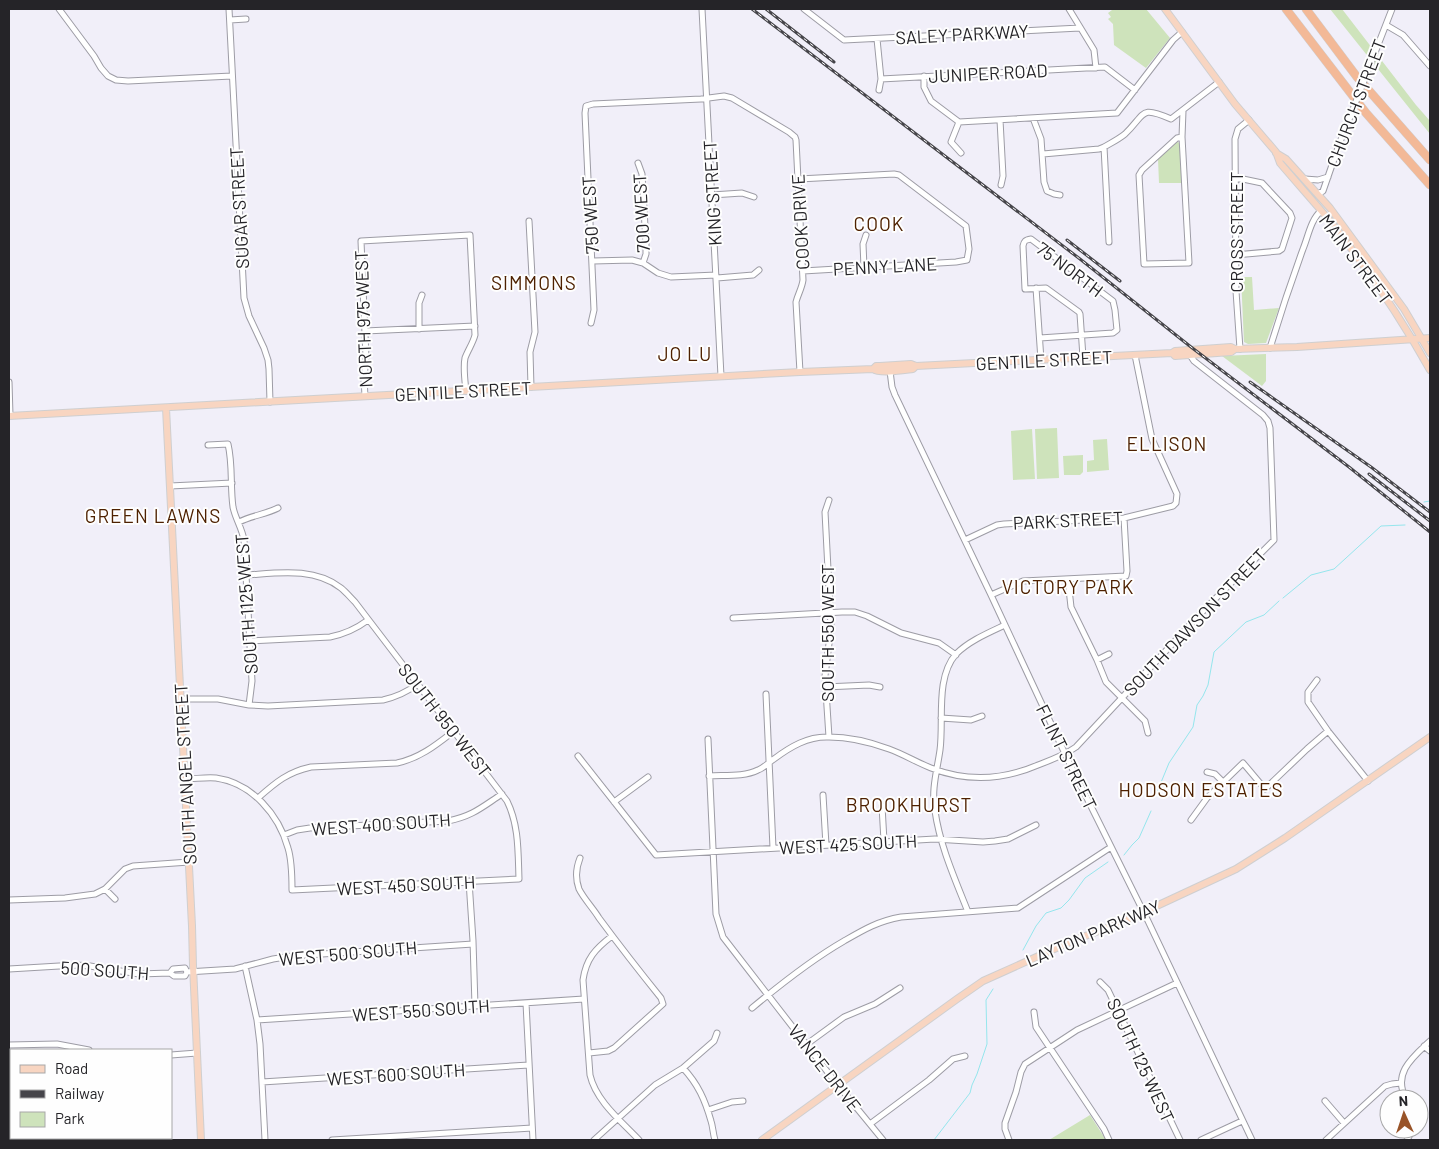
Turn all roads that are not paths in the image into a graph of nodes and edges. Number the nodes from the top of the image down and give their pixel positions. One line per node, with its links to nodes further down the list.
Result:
1 (59, 9): 18 (street)
2 (229, 9): 10 (street, SUGAR STREET)
3 (702, 9): 24 (street, KING STREET)
4 (804, 9): 15 (street, SALEY PARKWAY)
5 (1069, 9): 13 (street)
6 (1164, 9): 14 (main road, MAIN STREET)
7 (1286, 9): 42 (highway)
8 (1306, 9): 35 (highway)
9 (1392, 9): 12 (street, CHURCH STREET)
10 (230, 20): 11 (street); 18 (street, SUGAR STREET)
11 (246, 20)
12 (1386, 25): 16 (street); 37 (street, CHURCH STREET, bridge)
13 (1080, 28): 15 (street, SALEY PARKWAY); 17 (street)
14 (1182, 32): 21 (main road, MAIN STREET); 23 (street)
15 (877, 38): 20 (street)
16 (1429, 61)
17 (1096, 68): 19 (street, JUNIPER ROAD); 23 (street)
18 (232, 76): 88 (street, SUGAR STREET)
19 (924, 76): 20 (street, JUNIPER ROAD); 29 (street)
20 (881, 79): 22 (street)
21 (1219, 82): 25 (street); 28 (main road, MAIN STREET)
22 (879, 90)
23 (1135, 90): 26 (street)
24 (707, 98): 38 (street, COOK DRIVE); 44 (street, KING STREET); 53 (street, 750 WEST)
25 (1183, 111): 30 (street); 31 (street)
26 (1032, 118): 27 (street); 34 (street)
27 (1000, 120): 29 (street); 41 (street)
28 (1249, 120): 32 (main road, MAIN STREET); 39 (street, CROSS STREET)
29 (959, 122): 33 (street)
30 (1182, 137): 30 (street)
31 (1104, 147): 34 (street); 51 (street)
32 (1276, 152): 40 (main road, MAIN STREET); 47 (main road, MAIN STREET)
33 (961, 153)
34 (1043, 154): 45 (street)
35 (1430, 160)
36 (638, 164): 54 (street, 700 WEST)
37 (1328, 176): 40 (street); 43 (street, CHURCH STREET)
38 (798, 179): 55 (street, PENNY LANE); 57 (street, COOK DRIVE)
39 (1235, 179): 52 (street, CROSS STREET); 52 (street)
40 (1305, 180): 43 (main road, MAIN STREET)
41 (1001, 185)
42 (1430, 185)
43 (1318, 194): 49 (main road, MAIN STREET)
44 (712, 195): 46 (street); 58 (street, KING STREET)
45 (1060, 195)
46 (754, 197)
47 (1321, 210): 49 (main road); 69 (main road, MAIN STREET); 70 (street)
48 (529, 221): 85 (street)
49 (1346, 230): 68 (main road, MAIN STREET)
50 (866, 236): 55 (street)
51 (1109, 242)
52 (1235, 255): 71 (street, CROSS STREET)
53 (593, 261): 54 (street); 61 (street, 750 WEST)
54 (643, 263): 58 (street)
55 (864, 267): 57 (street, PENNY LANE)
56 (759, 270): 58 (street)
57 (803, 271): 82 (street, COOK DRIVE)
58 (716, 276): 83 (street, KING STREET)
59 (1036, 288): 65 (street); 65 (street, 75 NORTH); 66 (street)
60 (422, 295): 63 (street)
61 (591, 323)
62 (475, 326): 63 (street); 64 (street, NORTH 975 WEST); 86 (street)
63 (419, 328): 64 (street)
64 (365, 331): 87 (street, NORTH 975 WEST)
65 (1082, 335): 66 (street); 76 (street)
66 (1040, 338): 77 (street)
67 (1430, 338): 68 (main road, GENTILE STREET)
68 (1422, 339): 69 (main road, GENTILE STREET); 73 (main road, MAIN STREET)
69 (1413, 340): 70 (main road, GENTILE STREET); 80 (main road, MAIN STREET)
70 (1270, 348): 71 (main road, GENTILE STREET)
71 (1237, 349): 72 (main road, GENTILE STREET); 75 (main road, GENTILE STREET)
72 (1172, 353): 74 (main road, GENTILE STREET); 75 (main road, GENTILE STREET)
73 (1430, 353)
74 (1135, 355): 76 (main road, GENTILE STREET); 96 (street, PARK STREET)
75 (1190, 355): 117 (street, SOUTH DAWSON STREET)
76 (1083, 358): 77 (main road, GENTILE STREET)
77 (1041, 360): 78 (main road, GENTILE STREET)
78 (916, 366): 79 (main road, GENTILE STREET); 81 (main road, GENTILE STREET)
79 (874, 368): 81 (main road, GENTILE STREET); 82 (main road, GENTILE STREET)
80 (1430, 370)
81 (890, 371): 98 (street, FLINT STREET)
82 (800, 372): 83 (main road, GENTILE STREET)
83 (721, 376): 85 (main road, GENTILE STREET)
84 (9, 382): 90 (street)
85 (531, 387): 86 (main road, GENTILE STREET)
86 (466, 391): 87 (main road, GENTILE STREET)
87 (365, 396): 88 (main road, GENTILE STREET)
88 (270, 402): 89 (main road, GENTILE STREET)
89 (166, 408): 90 (main road, GENTILE STREET); 93 (main road, SOUTH ANGEL STREET)
90 (10, 416)
91 (208, 445): 92 (street, SOUTH 1125 WEST)
92 (232, 483): 93 (street); 97 (street, SOUTH 1125 WEST)
93 (170, 486): 118 (main road, SOUTH ANGEL STREET)
94 (829, 500): 102 (street, SOUTH 550 WEST)
95 (278, 508): 97 (street)
96 (1124, 518): 98 (street, PARK STREET); 100 (street)
97 (239, 522): 99 (street, SOUTH 1125 WEST)
98 (965, 540): 101 (street, FLINT STREET)
99 (246, 575): 105 (street, SOUTH 950 WEST); 108 (street, SOUTH 1125 WEST)
100 (1068, 580): 101 (street); 111 (street)
101 (991, 595): 107 (street, FLINT STREET)
102 (830, 612): 104 (street); 110 (street); 115 (street, SOUTH 550 WEST)
103 (733, 618): 104 (street)
104 (742, 618): 106 (street)
105 (368, 620): 108 (street); 113 (street, SOUTH 950 WEST)
106 (742, 624)
107 (1005, 626): 110 (street); 128 (street, FLINT STREET)
108 (250, 641): 119 (street, SOUTH 1125 WEST)
109 (1109, 654): 111 (street)
110 (956, 655): 121 (street)
111 (1098, 660): 117 (street)
112 (1317, 680): 123 (street)
113 (418, 684): 119 (street); 122 (street, SOUTH 950 WEST)
114 (880, 687): 115 (street)
115 (826, 688): 125 (street, SOUTH 550 WEST)
116 (766, 694): 130 (street)
117 (1121, 698): 124 (street); 128 (street, SOUTH DAWSON STREET)
118 (181, 699): 119 (street); 135 (main road, SOUTH ANGEL STREET)
119 (249, 705)
120 (982, 716): 121 (street)
121 (941, 718): 131 (street)
122 (454, 731): 138 (street, SOUTH 950 WEST); 140 (street)
123 (1328, 731): 136 (street); 137 (street)
124 (1148, 733)
125 (829, 736): 130 (street); 131 (street, SOUTH DAWSON STREET)
126 (1430, 737): 136 (main road, LAYTON PARKWAY)
127 (708, 739): 133 (street, VANCE DRIVE)
128 (1065, 754): 131 (street, SOUTH DAWSON STREET); 150 (street, FLINT STREET)
129 (578, 756): 141 (street)
130 (768, 763): 133 (street); 149 (street)
131 (936, 770): 146 (street)
132 (1208, 772): 137 (street)
133 (709, 776): 151 (street, VANCE DRIVE)
134 (648, 777): 141 (street)
135 (185, 779): 140 (street); 153 (main road, SOUTH ANGEL STREET)
136 (1368, 781): 160 (main road, LAYTON PARKWAY)
137 (1223, 782): 143 (street)
138 (502, 794): 145 (street, WEST 400 SOUTH); 154 (street, SOUTH 950 WEST)
139 (823, 796): 148 (street)
140 (258, 798): 145 (street)
141 (614, 802): 151 (street, WEST 425 SOUTH)
142 (882, 806): 147 (street)
143 (1191, 820)
144 (1036, 825): 146 (street, WEST 425 SOUTH)
145 (284, 835): 155 (street, WEST 450 SOUTH)
146 (941, 839): 147 (street, WEST 425 SOUTH); 159 (street)
147 (884, 841): 148 (street, WEST 425 SOUTH)
148 (826, 845): 149 (street, WEST 425 SOUTH)
149 (773, 848): 151 (street, WEST 425 SOUTH)
150 (1111, 848): 159 (street); 160 (street, FLINT STREET)
151 (712, 851): 169 (street, VANCE DRIVE)
152 (580, 858): 161 (street)
153 (189, 862): 156 (street); 165 (main road, SOUTH ANGEL STREET)
154 (519, 879): 155 (street, WEST 450 SOUTH)
155 (469, 881): 162 (street)
156 (105, 888): 157 (street); 158 (street)
157 (116, 899)
158 (9, 900)
159 (968, 912): 169 (street)
160 (1143, 912): 167 (street, FLINT STREET); 193 (main road, LAYTON PARKWAY)
161 (612, 936): 170 (street); 186 (street)
162 (473, 944): 163 (street, WEST 500 SOUTH); 172 (street)
163 (246, 966): 165 (street, WEST 500 SOUTH); 176 (street)
164 (9, 969): 165 (street, 500 SOUTH)
165 (190, 972): 185 (main road, SOUTH ANGEL STREET)
166 (1100, 982): 174 (street, SOUTH 125 WEST)
167 (1176, 983): 174 (street); 199 (street, FLINT STREET)
168 (900, 988): 179 (street)
169 (768, 995): 173 (street); 179 (street, VANCE DRIVE)
170 (584, 999): 171 (street, WEST 550 SOUTH); 186 (street)
171 (526, 1003): 172 (street, WEST 550 SOUTH); 189 (street)
172 (475, 1006): 176 (street, WEST 550 SOUTH)
173 (752, 1008)
174 (1118, 1011): 182 (street); 214 (street, SOUTH 125 WEST)
175 (1034, 1012): 182 (street)
176 (257, 1020): 191 (street)
177 (718, 1033): 190 (street)
178 (1430, 1041): 181 (street)
179 (807, 1044): 193 (street, VANCE DRIVE)
180 (9, 1046): 183 (street)
181 (1424, 1046): 184 (street); 192 (street)
182 (1049, 1048): 212 (street); 213 (street)
183 (84, 1049)
184 (1430, 1051)
185 (197, 1053): 187 (street); 203 (main road, SOUTH ANGEL STREET)
186 (588, 1053): 198 (street)
187 (172, 1054)
188 (965, 1056): 201 (street)
189 (529, 1065): 191 (street, WEST 600 SOUTH); 202 (street)
190 (683, 1068): 197 (street); 198 (street)
191 (262, 1082): 204 (street)
192 (1401, 1083): 194 (street); 200 (street)
193 (838, 1086): 201 (street, VANCE DRIVE); 210 (main road, LAYTON PARKWAY)
194 (1403, 1089)
195 (743, 1101): 197 (street)
196 (1324, 1101): 200 (street)
197 (708, 1110): 209 (street)
198 (618, 1118): 207 (street); 208 (street)
199 (1242, 1121): 215 (street); 216 (street, FLINT STREET)
200 (1344, 1123): 217 (street)
201 (870, 1124): 211 (street, VANCE DRIVE)
202 (532, 1128): 205 (street); 206 (street)
203 (202, 1140)
204 (265, 1140)
205 (332, 1140)
206 (533, 1140)
207 (594, 1140)
208 (639, 1140)
209 (716, 1140)
210 (762, 1140)
211 (883, 1140)
212 (1009, 1140)
213 (1109, 1140)
214 (1180, 1140)
215 (1201, 1140)
216 (1252, 1140)
217 (1326, 1140)

